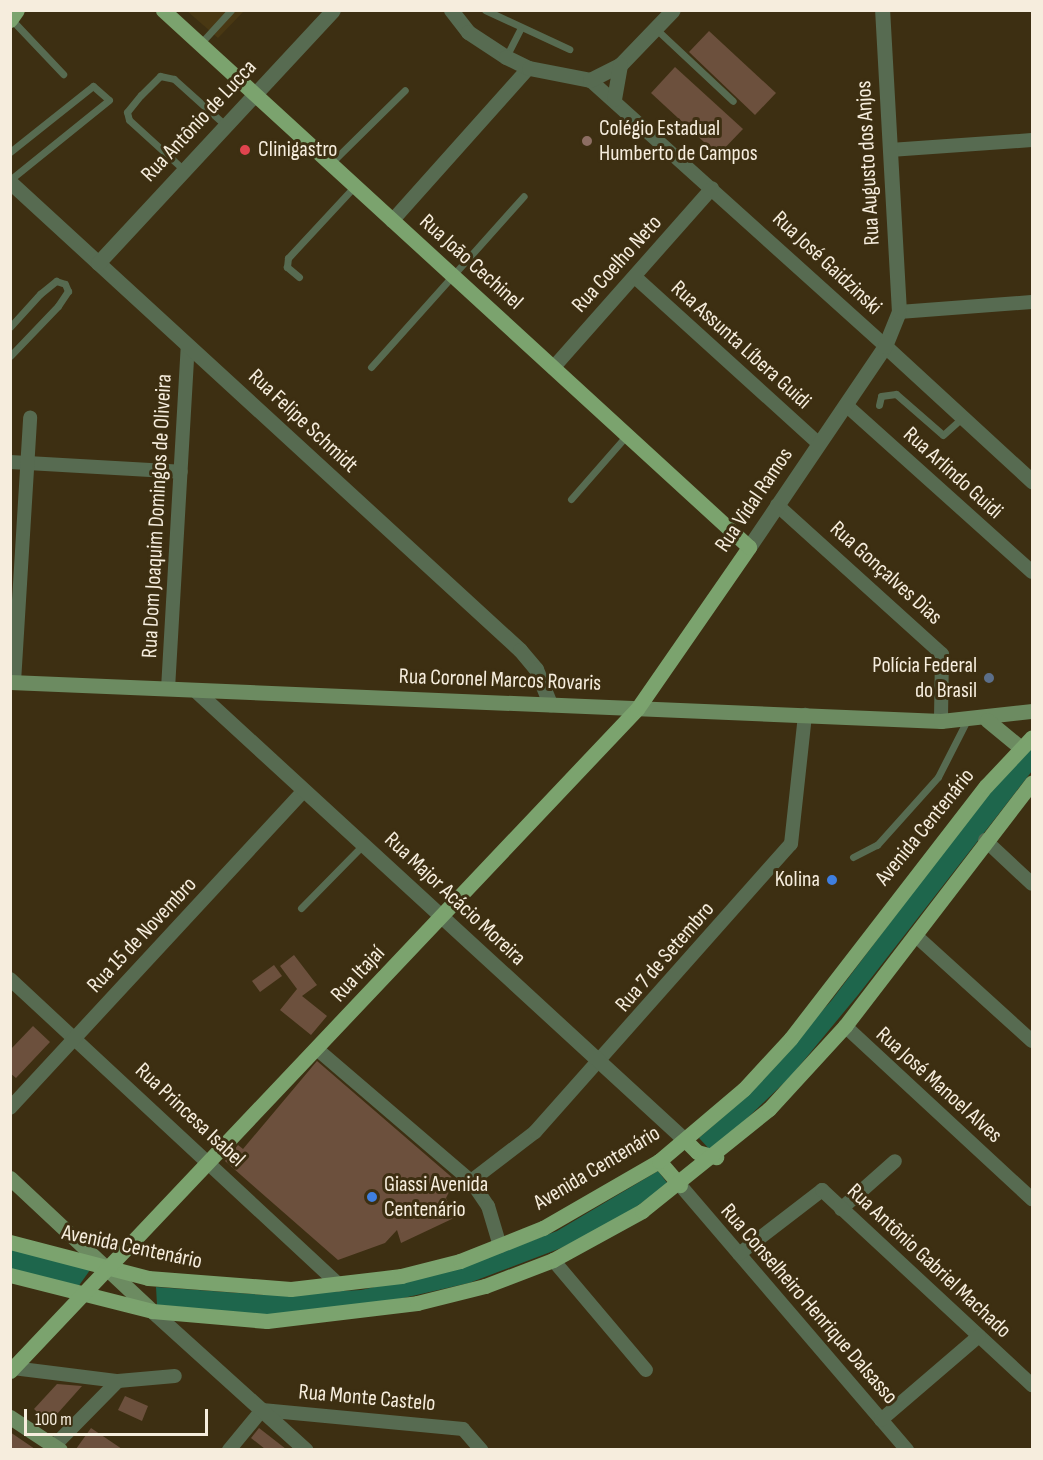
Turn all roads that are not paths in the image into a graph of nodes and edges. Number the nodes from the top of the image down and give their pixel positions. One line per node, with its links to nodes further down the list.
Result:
1 (17, 10): 9 (main road)
2 (163, 10): 12 (main road, Rua João Cechinel)
3 (231, 10): 12 (lane)
4 (333, 10): 20 (street, Rua Antônio de Lucca)
5 (451, 10): 14 (street)
6 (485, 10): 11 (lane)
7 (673, 10): 10 (street)
8 (882, 10): 25 (street, Rua Augusto dos Anjos)
9 (11, 19): 17 (lane)
10 (656, 29): 15 (street); 22 (lane)
11 (520, 30): 13 (lane); 14 (lane)
12 (200, 44): 20 (main road, Rua João Cechinel)
13 (569, 49)
14 (506, 57): 16 (street)
15 (620, 64): 18 (street); 21 (street)
16 (529, 68): 18 (street); 33 (street)
17 (63, 74)
18 (590, 80): 21 (street, Rua José Gaidzinski)
19 (405, 90): 27 (lane)
20 (254, 95): 23 (street, Rua Antônio de Lucca); 27 (main road, Rua João Cechinel)
21 (614, 99): 31 (street, Rua José Gaidzinski)
22 (733, 101)
23 (225, 125): 28 (street, Rua Antônio de Lucca); 28 (lane)
24 (1032, 140): 25 (street)
25 (890, 150): 39 (street, Rua Augusto dos Anjos)
26 (10, 152): 29 (lane)
27 (330, 164): 30 (main road, Rua João Cechinel)
28 (184, 170): 34 (street, Rua Antônio de Lucca)
29 (10, 181): 34 (street, Rua Felipe Schmidt)
30 (355, 186): 33 (main road, Rua João Cechinel); 36 (lane)
31 (712, 188): 37 (street, Rua Coelho Neto); 42 (street, Rua José Gaidzinski)
32 (524, 196): 35 (lane)
33 (392, 221): 35 (main road, Rua João Cechinel)
34 (98, 263): 41 (street, Rua Felipe Schmidt)
35 (453, 276): 44 (lane); 45 (main road, Rua João Cechinel)
36 (299, 277)
37 (635, 277): 45 (street, Rua Coelho Neto); 51 (street, Rua Assunta Líbera Guidi)
38 (1032, 302): 39 (street)
39 (899, 312): 42 (street, Rua Vidal Ramos)
40 (10, 327): 43 (lane)
41 (188, 346): 54 (street, Rua Dom Joaquim Domingos de Oliveira); 63 (street, Rua Felipe Schmidt)
42 (885, 346): 46 (street, Rua Vidal Ramos); 49 (street, Rua José Gaidzinski)
43 (10, 356)
44 (370, 367)
45 (553, 368): 50 (main road, Rua João Cechinel)
46 (846, 405): 51 (street, Rua Vidal Ramos); 59 (street, Rua Arlindo Guidi)
47 (879, 405): 49 (lane)
48 (30, 417): 53 (street)
49 (963, 417): 55 (street, Rua José Gaidzinski)
50 (627, 435): 56 (lane); 58 (main road, Rua João Cechinel)
51 (819, 444): 57 (street, Rua Vidal Ramos)
52 (10, 462): 53 (street)
53 (29, 464): 54 (street); 60 (street)
54 (181, 472): 61 (street, Rua Dom Joaquim Domingos de Oliveira)
55 (1032, 481)
56 (571, 499)
57 (777, 505): 58 (street, Rua Vidal Ramos); 69 (street, Rua Gonçalves Dias)
58 (749, 547): 64 (main road, Rua Vidal Ramos)
59 (1032, 572)
60 (12, 682): 61 (main road, Rua Coronel Marcos Rovaris)
61 (168, 688): 62 (main road, Rua Coronel Marcos Rovaris)
62 (195, 690): 63 (main road, Rua Coronel Marcos Rovaris); 73 (street, Rua Major Acácio Moreira)
63 (550, 704): 64 (main road, Rua Coronel Marcos Rovaris)
64 (637, 709): 66 (main road, Rua Coronel Marcos Rovaris); 79 (main road, Rua Itajaí)
65 (1032, 711): 68 (main road, Rua Coronel Marcos Rovaris)
66 (805, 715): 69 (main road, Rua Coronel Marcos Rovaris); 86 (street, Rua 7 de Setembro)
67 (967, 720): 68 (main road, Rua Coronel Marcos Rovaris); 69 (main road, Rua Coronel Marcos Rovaris); 76 (lane)
68 (987, 720): 71 (main road)
69 (941, 721)
70 (1032, 737): 71 (main road, Avenida Centenário)
71 (1021, 748): 88 (main road, Avenida Centenário)
72 (1032, 782): 74 (main road)
73 (304, 791): 75 (street, Rua Major Acácio Moreira); 83 (street, Rua 15 de Novembro)
74 (985, 840): 77 (street); 80 (main road)
75 (363, 845): 78 (lane); 79 (street, Rua Major Acácio Moreira)
76 (853, 857)
77 (1032, 884)
78 (301, 908)
79 (442, 917): 85 (main road, Rua Itajaí); 86 (street, Rua Major Acácio Moreira)
80 (915, 935): 82 (main road); 84 (street)
81 (10, 979): 83 (street, Rua Princesa Isabel)
82 (845, 1026): 89 (main road); 96 (street, Rua José Manoel Alves)
83 (75, 1038): 87 (street, Rua 15 de Novembro); 92 (street, Rua Princesa Isabel)
84 (1032, 1041)
85 (318, 1050): 92 (main road, Rua Itajaí); 94 (street)
86 (600, 1062): 88 (street, Rua Major Acácio Moreira); 94 (street, Rua 7 de Setembro)
87 (10, 1108)
88 (686, 1141): 89 (main road); 90 (main road, Avenida Centenário)
89 (716, 1157): 95 (main road)
90 (659, 1161): 95 (main road); 99 (main road, Avenida Centenário)
91 (895, 1161): 97 (street)
92 (212, 1162): 102 (main road, Rua Itajaí); 104 (street, Rua Princesa Isabel)
93 (10, 1178): 102 (main road)
94 (471, 1181): 99 (street)
95 (680, 1185): 100 (street, Rua Conselheiro Henrique Dalsasso); 101 (main road)
96 (1032, 1198)
97 (841, 1209): 100 (street, Rua Antônio Gabriel Machado); 107 (street, Rua Antônio Gabriel Machado)
98 (10, 1242): 102 (main road, Avenida Centenário)
99 (500, 1246): 104 (main road, Avenida Centenário)
100 (739, 1254): 115 (street, Rua Conselheiro Henrique Dalsasso)
101 (553, 1260): 106 (main road); 109 (street)
102 (111, 1270): 104 (main road, Avenida Centenário); 105 (main road, Rua Itajaí); 106 (main road)
103 (10, 1275): 105 (main road)
104 (339, 1285)
105 (84, 1296): 106 (main road); 108 (main road, Rua Itajaí)
106 (152, 1311): 113 (street)
107 (979, 1336): 112 (street, Rua Antônio Gabriel Machado); 115 (street)
108 (12, 1370): 111 (street)
109 (646, 1370)
110 (175, 1376): 111 (street)
111 (118, 1382): 116 (street)
112 (1032, 1385)
113 (262, 1410): 117 (street); 118 (street); 119 (street, Rua Monte Castelo)
114 (10, 1417): 116 (main road)
115 (881, 1420): 120 (street, Rua Conselheiro Henrique Dalsasso)
116 (55, 1448)
117 (229, 1449)
118 (306, 1449)
119 (481, 1449)
120 (907, 1449)

